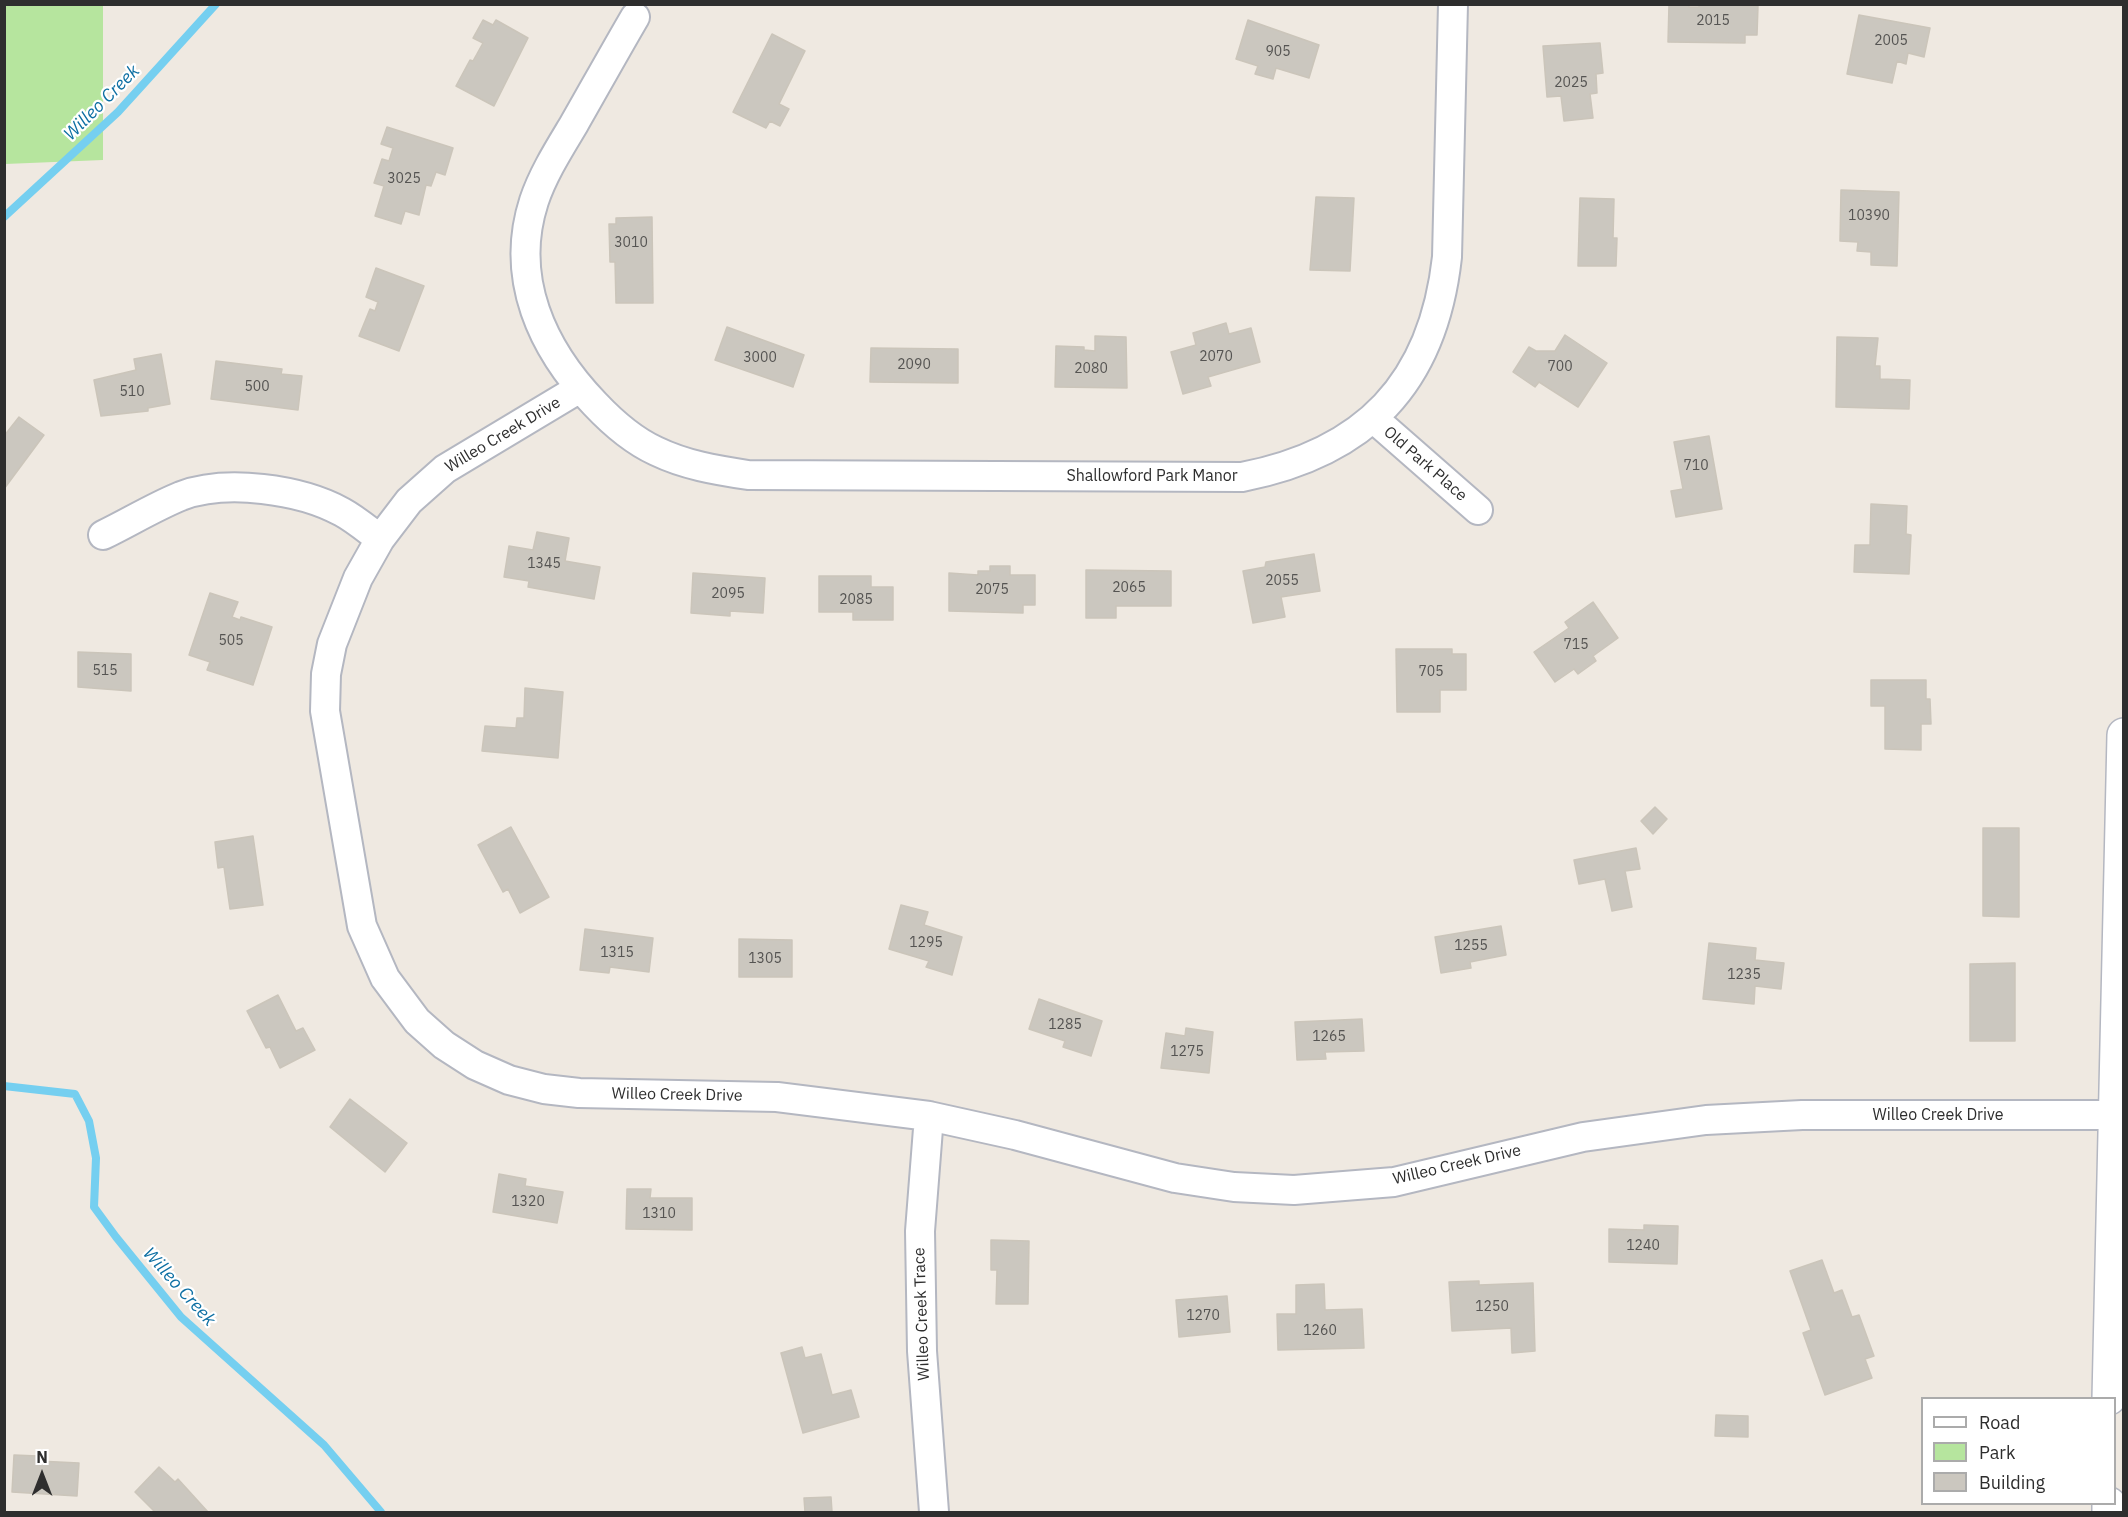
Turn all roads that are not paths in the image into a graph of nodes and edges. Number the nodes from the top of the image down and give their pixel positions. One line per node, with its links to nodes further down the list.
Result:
1 (1453, 4): 4 (street, Shallowford Park Manor)
2 (635, 17): 3 (street, Willeo Creek Drive)
3 (580, 388): 4 (street, Shallowford Park Manor); 7 (street, Willeo Creek Drive)
4 (1373, 418): 5 (street, Old Park Place)
5 (1478, 510)
6 (102, 535): 7 (street)
7 (380, 539): 10 (street, Willeo Creek Drive)
8 (2124, 735): 9 (street)
9 (2116, 1115): 10 (street, Willeo Creek Drive); 11 (street)
10 (929, 1116): 12 (street, Willeo Creek Trace)
11 (2109, 1397)
12 (934, 1512)

